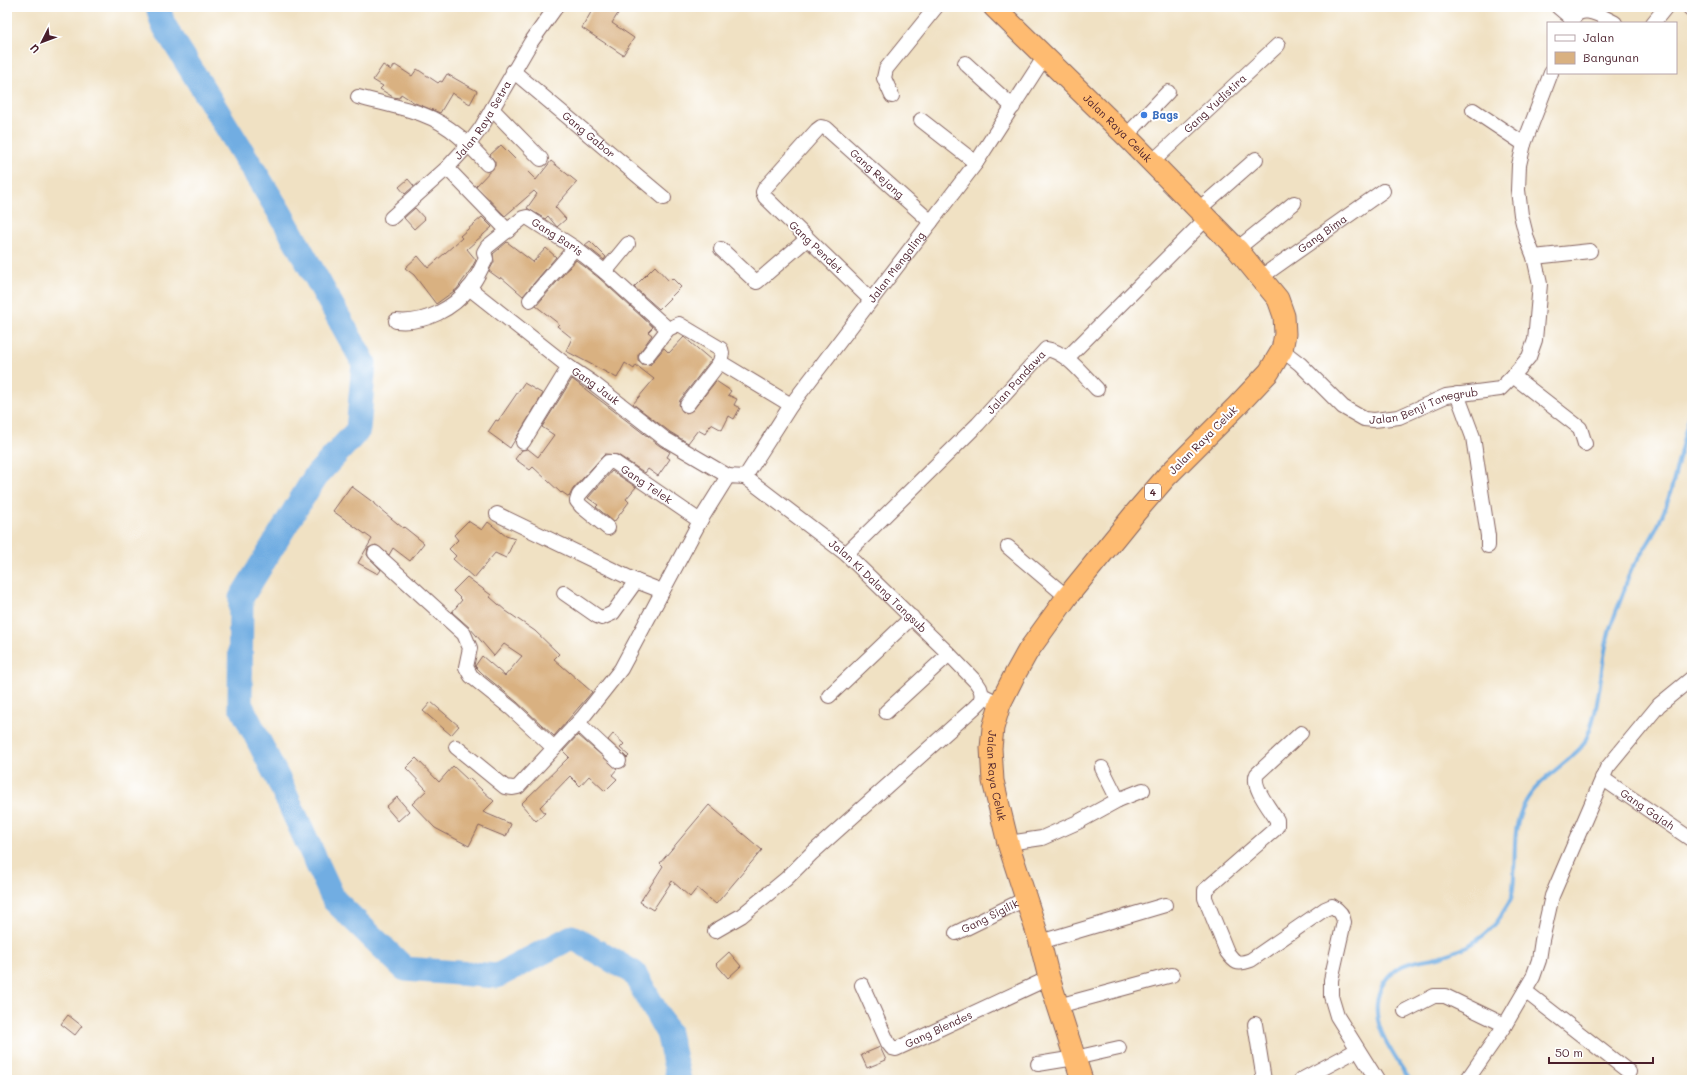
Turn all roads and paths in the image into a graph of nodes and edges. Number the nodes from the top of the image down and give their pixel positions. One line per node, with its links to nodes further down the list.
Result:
1 (556, 7): 14 (street, Jalan Raya Setra)
2 (936, 7): 17 (street)
3 (1558, 7): 8 (street)
4 (1666, 7): 10 (street)
5 (1689, 7): 7 (street)
6 (999, 9): 12 (highway, Jalan Raya Celuk / 4)
7 (1692, 10)
8 (1571, 21): 9 (street)
9 (1613, 22)
10 (1654, 22)
11 (1278, 45): 29 (street, Gang Yudistira)
12 (1046, 56): 19 (street, Jalan Mengaling); 24 (highway, Jalan Raya Celuk / 4)
13 (965, 63): 19 (street)
14 (513, 72): 20 (street, Jalan Raya Setra); 34 (street, Gang Gabor)
15 (1551, 74): 26 (street, Jalan Benji Tanegrub)
16 (1168, 92): 24 (street)
17 (892, 96)
18 (358, 97): 25 (street)
19 (1013, 106): 30 (street, Jalan Mengaling)
20 (492, 109): 25 (street, Jalan Raya Setra); 27 (street)
21 (1473, 110): 26 (street)
22 (921, 120): 30 (street)
23 (821, 127): 38 (street, Gang Rejang); 40 (street, Gang Pendet)
24 (1130, 132): 29 (highway, Jalan Raya Celuk / 4)
25 (469, 144): 31 (street); 32 (street, Jalan Raya Setra)
26 (1524, 144): 46 (street, Jalan Benji Tanegrub)
27 (541, 159)
28 (1256, 159): 36 (street)
29 (1152, 162): 36 (highway, Jalan Raya Celuk / 4)
30 (976, 163): 38 (street, Jalan Mengaling)
31 (487, 164)
32 (447, 168): 37 (street, Jalan Raya Setra); 39 (street)
33 (1382, 191): 48 (street, Gang Bima)
34 (664, 198)
35 (1294, 203): 44 (street)
36 (1203, 214): 44 (highway, Jalan Raya Celuk / 4); 56 (street)
37 (391, 218)
38 (931, 222): 51 (street, Jalan Mengaling)
39 (508, 230): 42 (street, Gang Baris); 49 (street, Gang Baris)
40 (807, 239): 43 (street); 51 (street, Gang Pendet)
41 (628, 244): 47 (street)
42 (575, 248): 47 (street, Gang Baris); 50 (street)
43 (721, 248)
44 (1237, 249): 48 (highway, Jalan Raya Celuk / 4)
45 (1590, 251): 46 (street)
46 (1534, 257): 59 (street, Jalan Benji Tanegrub)
47 (605, 272): 53 (street, Gang Baris)
48 (1261, 277): 54 (highway, Jalan Raya Celuk / 4)
49 (469, 288): 52 (street, Gang Baris); 58 (street, Gang Jauk)
50 (530, 300)
51 (871, 300): 63 (street, Jalan Mengaling)
52 (396, 321)
53 (668, 329): 55 (street); 57 (street)
54 (1282, 350): 61 (street, Jalan Benji Tanegrub); 78 (highway, Jalan Raya Celuk / 4)
55 (646, 357)
56 (1067, 358): 60 (street); 74 (street, Jalan Pandawa)
57 (720, 362): 62 (street); 63 (street)
58 (569, 367): 64 (street); 66 (street, Gang Jauk)
59 (1513, 376): 61 (street, Jalan Benji Tanegrub); 65 (street)
60 (1097, 390)
61 (1457, 394): 71 (street)
62 (687, 404)
63 (791, 405): 67 (street, Jalan Mengaling)
64 (523, 442)
65 (1585, 444)
66 (728, 476): 67 (street); 69 (street)
67 (745, 477): 74 (street, Jalan Ki Dalang Tangsub)
68 (497, 514): 75 (street)
69 (700, 521): 70 (street, Gang Telek); 76 (street)
70 (608, 528)
71 (1488, 546)
72 (1008, 547): 78 (street)
73 (374, 553): 88 (street)
74 (846, 554): 79 (street, Jalan Ki Dalang Tangsub)
75 (636, 581): 76 (street); 77 (street)
76 (662, 591): 85 (street)
77 (564, 593)
78 (1067, 596): 83 (highway, Jalan Raya Celuk / 4)
79 (912, 617): 80 (street, Jalan Ki Dalang Tangsub); 82 (street)
80 (949, 654): 83 (street, Jalan Ki Dalang Tangsub); 84 (street)
81 (1692, 678): 91 (street)
82 (829, 696)
83 (991, 699): 95 (highway, Jalan Raya Celuk / 4); 98 (street)
84 (886, 712)
85 (578, 723): 88 (street); 89 (street)
86 (1301, 734): 110 (street)
87 (456, 747): 88 (street)
88 (554, 748)
89 (619, 761)
90 (1102, 768): 93 (street)
91 (1602, 778): 94 (street, Gang Gajah); 104 (street)
92 (1143, 790): 93 (street)
93 (1118, 800): 95 (street)
94 (1692, 840)
95 (1008, 843): 96 (highway, Jalan Raya Celuk / 4)
96 (1025, 900): 99 (street, Gang Sigilik); 100 (highway, Jalan Raya Celuk / 4)
97 (1164, 905): 100 (street)
98 (715, 931)
99 (956, 933)
100 (1040, 942): 102 (highway, Jalan Raya Celuk / 4)
101 (1172, 975): 105 (street)
102 (1049, 978): 103 (street, Gang Blendes); 105 (highway, Jalan Raya Celuk / 4)
103 (862, 985)
104 (1525, 991): 108 (street); 113 (street)
105 (1058, 1006): 111 (highway, Jalan Raya Celuk / 4)
106 (1405, 1011): 108 (street)
107 (1255, 1024): 115 (street)
108 (1506, 1025): 118 (street)
109 (1119, 1048): 111 (street)
110 (1357, 1050): 116 (street); 117 (street)
111 (1075, 1058): 112 (street); 114 (highway, Jalan Raya Celuk / 4)
112 (1038, 1064)
113 (1629, 1072)
114 (1082, 1080)
115 (1264, 1080)
116 (1301, 1080)
117 (1377, 1080)
118 (1467, 1080)

